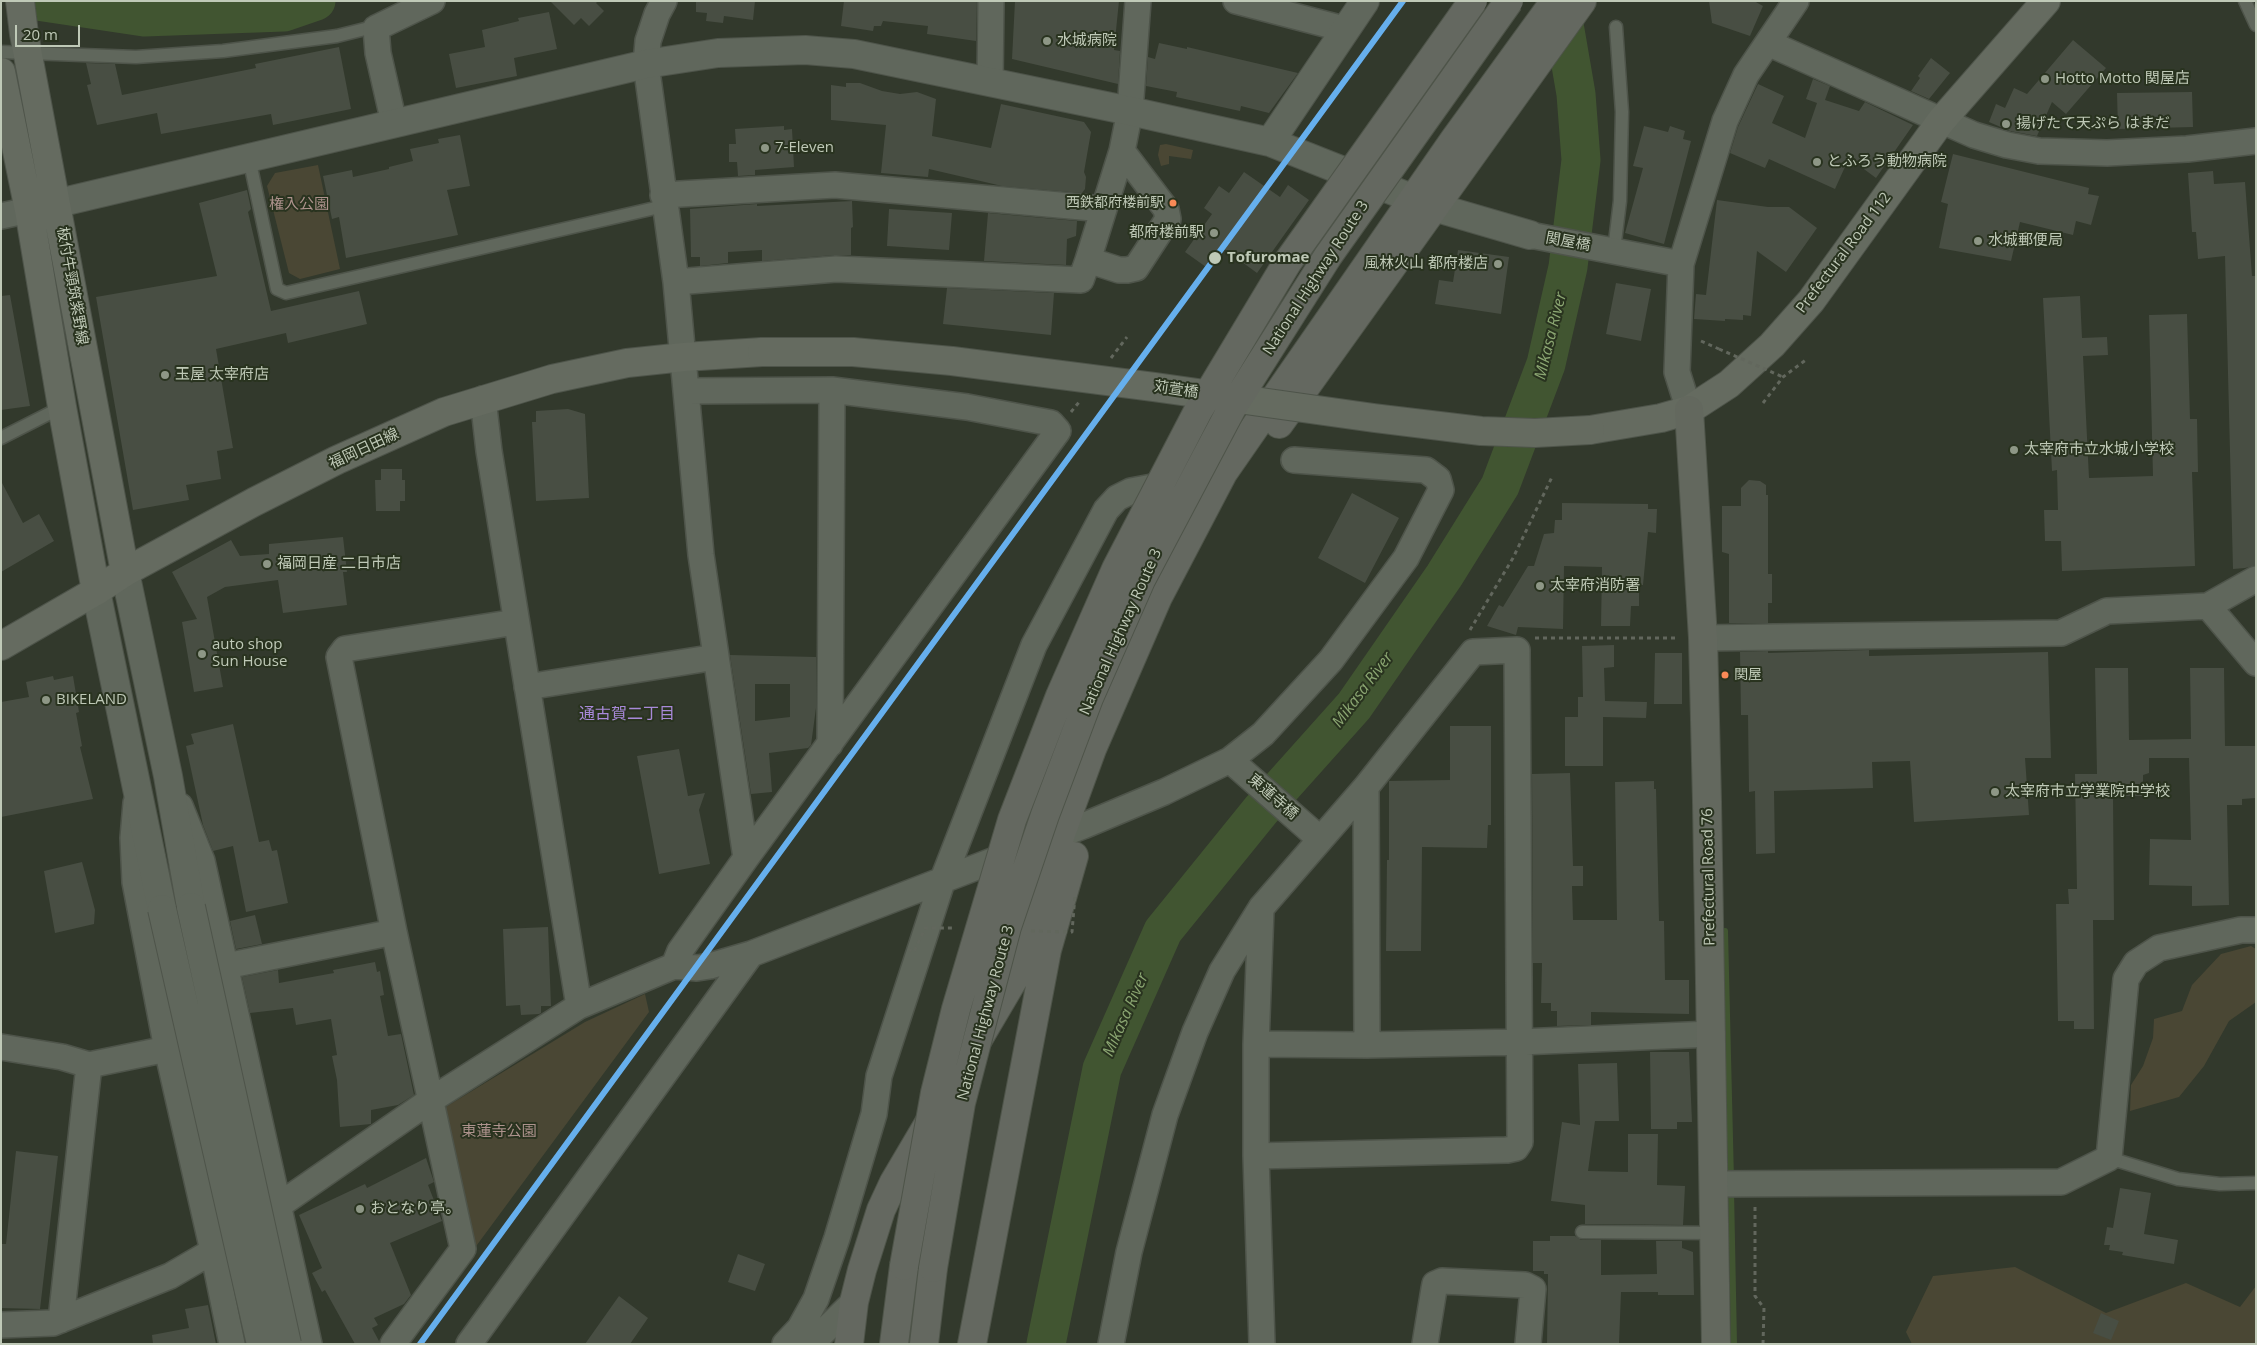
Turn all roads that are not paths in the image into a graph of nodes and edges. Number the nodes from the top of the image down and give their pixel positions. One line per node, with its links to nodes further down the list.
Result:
1 (20, 1): 19 (main road, 板付牛頸筑紫野線)
2 (432, 1): 17 (street)
3 (664, 1): 22 (street)
4 (991, 1): 24 (street)
5 (1138, 1): 25 (street)
6 (1236, 1): 18 (street)
7 (1365, 1): 18 (street)
8 (1473, 1): 109 (highway, National Highway Route 3, bridge)
9 (1509, 1): 110 (highway, National Highway Route 3, bridge)
10 (1555, 1): 30 (highway)
11 (1582, 1): 30 (highway)
12 (1796, 1): 20 (street)
13 (2046, 1): 26 (main road, Prefectural Road 112)
14 (2244, 1): 15 (lane)
15 (2256, 25)
16 (1616, 27): 40 (lane)
17 (376, 28): 19 (lane); 27 (street)
18 (1344, 30): 29 (street)
19 (26, 43): 21 (lane); 34 (main road, 板付牛頸筑紫野線)
20 (1768, 43): 26 (street); 42 (street)
21 (1, 52)
22 (646, 64): 24 (street); 27 (street); 33 (street)
23 (1, 72): 37 (main road, 板付牛頸筑紫野線)
24 (990, 82): 25 (street)
25 (1130, 111): 29 (street); 31 (street)
26 (1941, 121): 28 (street); 50 (main road, Prefectural Road 112)
27 (394, 123): 32 (street)
28 (2256, 141)
29 (1270, 142): 35 (street)
30 (1465, 144): 35 (highway)
31 (1122, 151): 36 (street); 41 (street)
32 (249, 158): 33 (lane); 34 (street)
33 (664, 200): 36 (street); 43 (street)
34 (57, 203): 37 (street); 55 (main road, 板付牛頸筑紫野線)
35 (1424, 204): 39 (street); 54 (highway); 70 (highway)
36 (1104, 209): 41 (street)
37 (29, 210): 38 (street); 49 (main road, 板付牛頸筑紫野線)
38 (1, 216)
39 (1530, 235): 40 (street, 関屋橋)
40 (1610, 249): 42 (street, 関屋橋)
41 (1088, 260): 43 (street)
42 (1681, 264): 50 (street)
43 (676, 282): 45 (street)
44 (762, 352): 45 (main road, 福岡日田線); 51 (main road, 苅萱橋, bridge)
45 (684, 357): 47 (street); 48 (main road, 福岡日田線)
46 (832, 390): 47 (street); 65 (street); 65 (street)
47 (687, 391): 62 (street)
48 (483, 399): 55 (main road, 福岡日田線); 59 (street)
49 (62, 407): 52 (lane); 57 (main road, 板付牛頸筑紫野線)
50 (1689, 410): 51 (main road, Prefectural Road 112); 60 (main road, Prefectural Road 76)
51 (1590, 430)
52 (1, 438)
53 (1294, 460): 66 (street)
54 (1223, 474): 70 (highway); 73 (street)
55 (125, 572): 57 (main road, 福岡日田線); 67 (street)
56 (2256, 579): 58 (street)
57 (96, 591): 61 (main road, 福岡日田線); 69 (street)
58 (2208, 606): 60 (street); 63 (street)
59 (516, 622): 64 (street); 76 (street)
60 (1703, 638): 81 (main road, Prefectural Road 76)
61 (1, 646)
62 (716, 657): 64 (street); 72 (street)
63 (2256, 663)
64 (527, 686): 80 (street)
65 (830, 744): 72 (street)
66 (1235, 764): 70 (street); 71 (street, 東蓮寺橋)
67 (168, 776): 78 (street); 102 (street, bridge)
68 (1366, 787): 71 (street); 82 (street); 84 (street)
69 (138, 788): 86 (street); 101 (street, bridge)
70 (1072, 830): 73 (street); 97 (highway); 111 (highway)
71 (1313, 832): 74 (street)
72 (746, 858): 79 (street)
73 (943, 879): 77 (street); 106 (street)
74 (1261, 908): 83 (street); 112 (street)
75 (2256, 930): 90 (street)
76 (394, 932): 78 (street); 88 (street)
77 (751, 954): 79 (street); 105 (street)
78 (226, 966): 93 (street)
79 (674, 966): 80 (street)
80 (579, 1006): 88 (street)
81 (1712, 1034): 82 (street); 92 (main road, Prefectural Road 76)
82 (1520, 1042): 84 (street); 89 (street)
83 (1256, 1044): 84 (street); 89 (street)
84 (1368, 1045)
85 (1, 1047): 87 (street)
86 (167, 1049): 87 (street); 96 (street)
87 (89, 1065): 99 (street)
88 (431, 1100): 93 (street); 104 (street)
89 (1256, 1156): 113 (street)
90 (2109, 1158): 91 (lane); 92 (street)
91 (2256, 1182)
92 (1733, 1184): 95 (main road, Prefectural Road 76)
93 (279, 1207): 96 (street); 103 (street)
94 (1582, 1232): 95 (lane)
95 (1715, 1232): 116 (main road, Prefectural Road 76)
96 (213, 1251): 99 (street); 100 (street)
97 (854, 1302): 107 (street); 108 (highway)
98 (1, 1325): 99 (street)
99 (57, 1329)
100 (232, 1344)
101 (261, 1344)
102 (287, 1344)
103 (309, 1344)
104 (394, 1344)
105 (468, 1344)
106 (785, 1344)
107 (811, 1344)
108 (849, 1344)
109 (894, 1344)
110 (924, 1344)
111 (972, 1344)
112 (1111, 1344)
113 (1262, 1344)
114 (1425, 1344): 115 (street)
115 (1528, 1344)
116 (1716, 1344)

